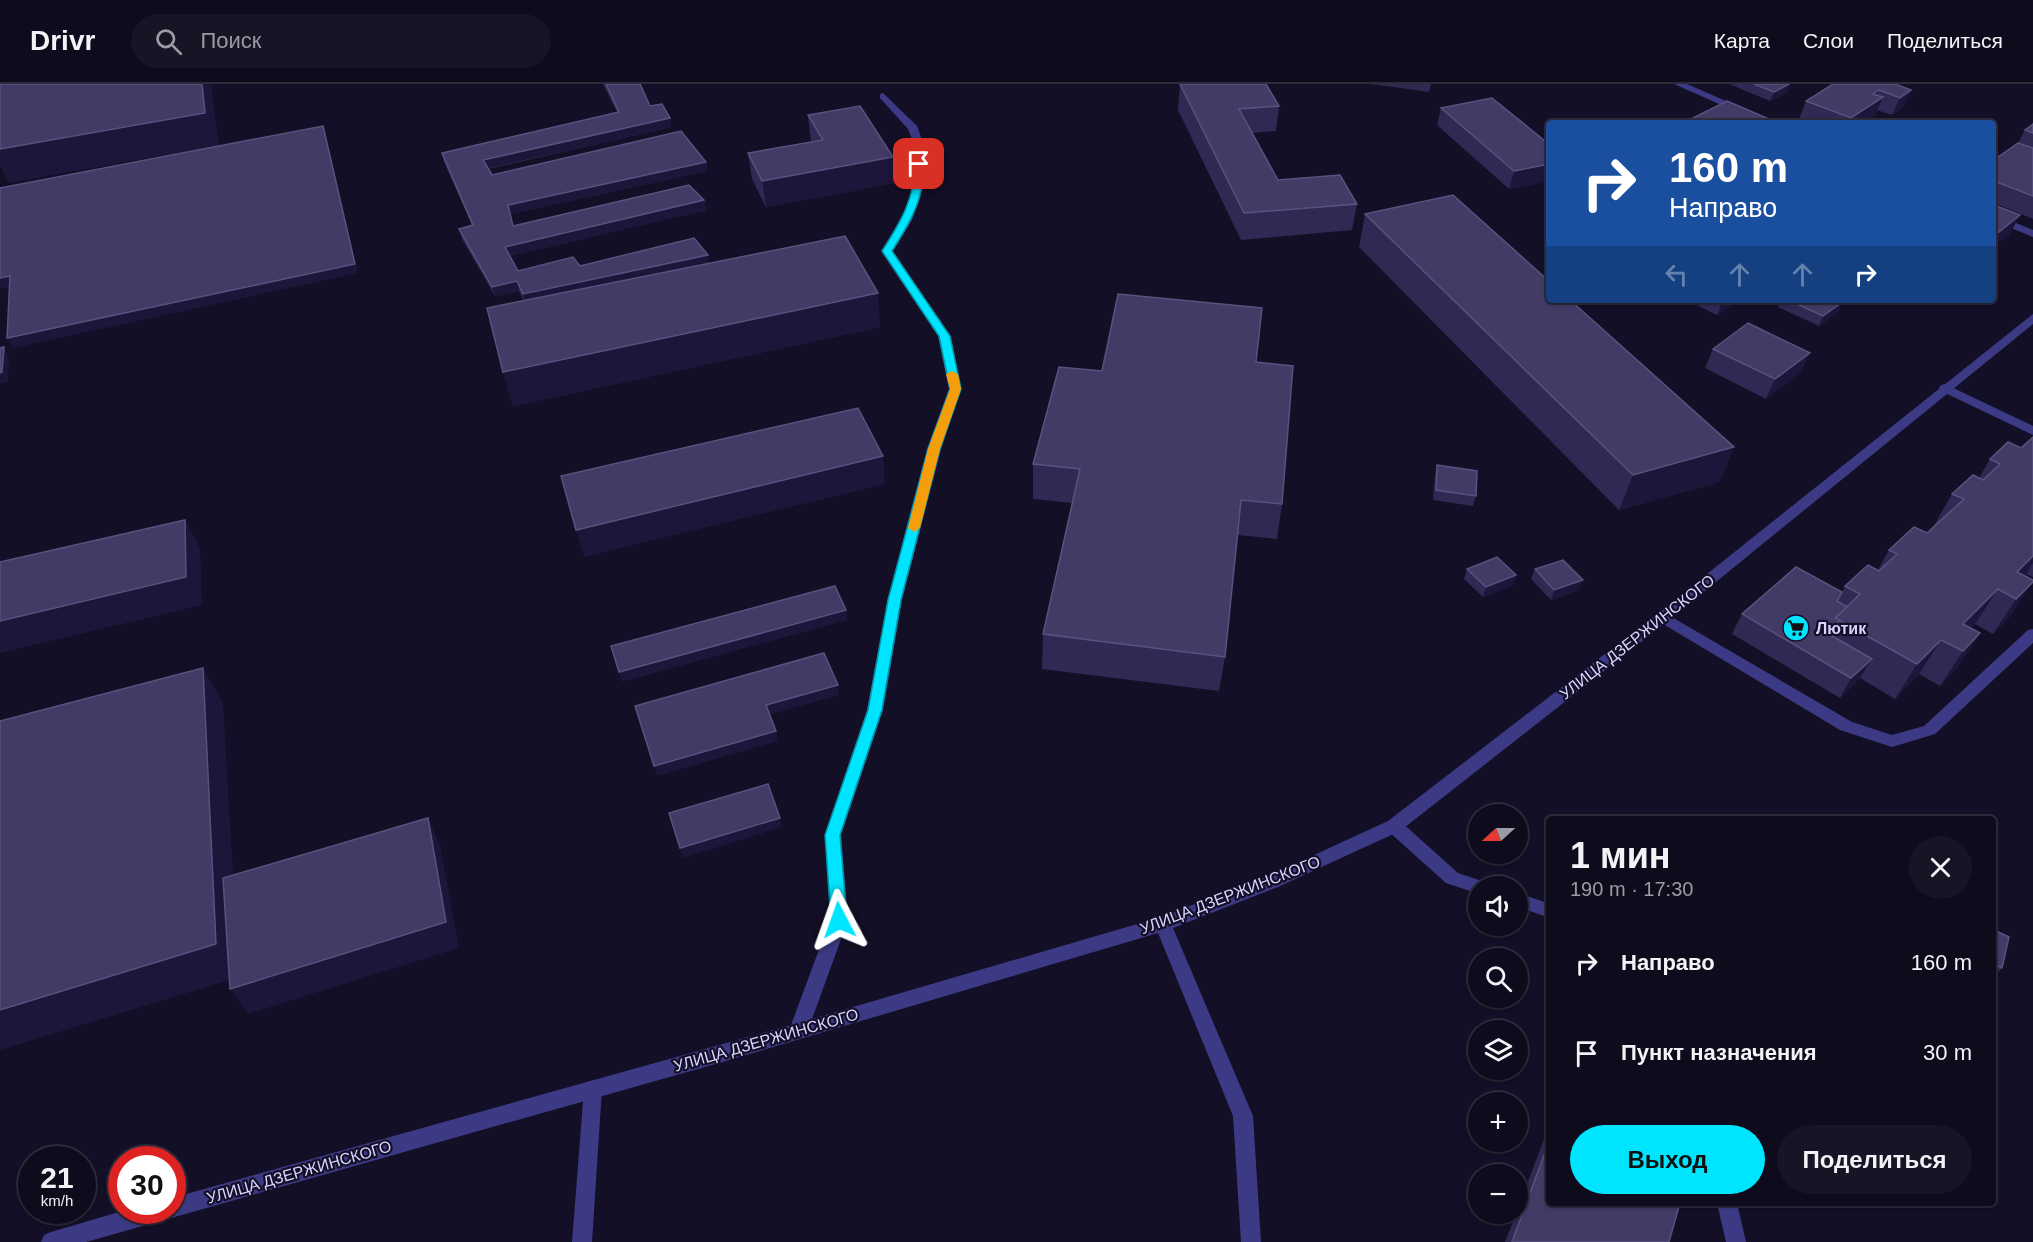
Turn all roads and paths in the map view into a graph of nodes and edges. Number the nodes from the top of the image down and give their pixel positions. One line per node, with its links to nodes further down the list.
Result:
1 (1679, 84): 3 (street)
2 (883, 96): 16 (street)
3 (1764, 120)
4 (1996, 218): 5 (street)
5 (2033, 234)
6 (2033, 318): 7 (street, УЛИЦА ДЗЕРЖИНСКОГО)
7 (1945, 388): 8 (street); 9 (street, УЛИЦА ДЗЕРЖИНСКОГО)
8 (2033, 431)
9 (1663, 617): 10 (street); 11 (street, УЛИЦА ДЗЕРЖИНСКОГО)
10 (2033, 634)
11 (1394, 826): 12 (street); 15 (street, УЛИЦА ДЗЕРЖИНСКОГО)
12 (1468, 883)
13 (1528, 903): 14 (street)
14 (1546, 910)
15 (1163, 924): 16 (street, УЛИЦА ДЗЕРЖИНСКОГО); 23 (street)
16 (798, 1032): 17 (street, УЛИЦА ДЗЕРЖИНСКОГО)
17 (593, 1089): 18 (street, УЛИЦА ДЗЕРЖИНСКОГО); 22 (street)
18 (186, 1204)
19 (1728, 1206): 24 (street)
20 (113, 1224): 21 (street)
21 (51, 1242)
22 (582, 1242)
23 (1251, 1242)
24 (1736, 1242)

